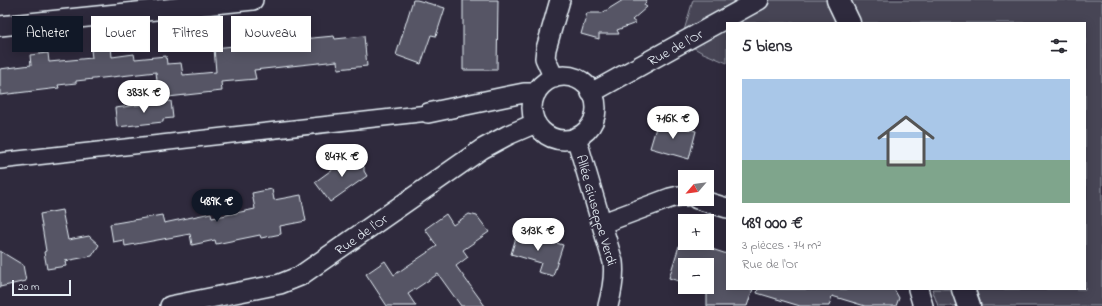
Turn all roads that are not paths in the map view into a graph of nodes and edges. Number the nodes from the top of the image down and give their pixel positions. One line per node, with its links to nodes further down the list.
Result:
1 (254, 0): 6 (street)
2 (560, 0): 7 (street)
3 (760, 0): 9 (street, Rue de l'Or)
4 (838, 0): 5 (main road)
5 (849, 22)
6 (0, 26)
7 (554, 78): 8 (street); 9 (street)
8 (536, 93): 10 (street); 11 (street)
9 (591, 93): 12 (street)
10 (428, 113): 13 (street)
11 (536, 123): 12 (street); 20 (street, Rue de l'Or)
12 (576, 137): 17 (street, Allée Giuseppe Verdi)
13 (0, 161)
14 (678, 196): 17 (street)
15 (714, 204): 16 (street)
16 (726, 208)
17 (603, 223): 21 (street, Allée Giuseppe Verdi)
18 (918, 290): 22 (street)
19 (963, 290): 23 (main road)
20 (170, 306)
21 (608, 306)
22 (923, 306)
23 (969, 306)

